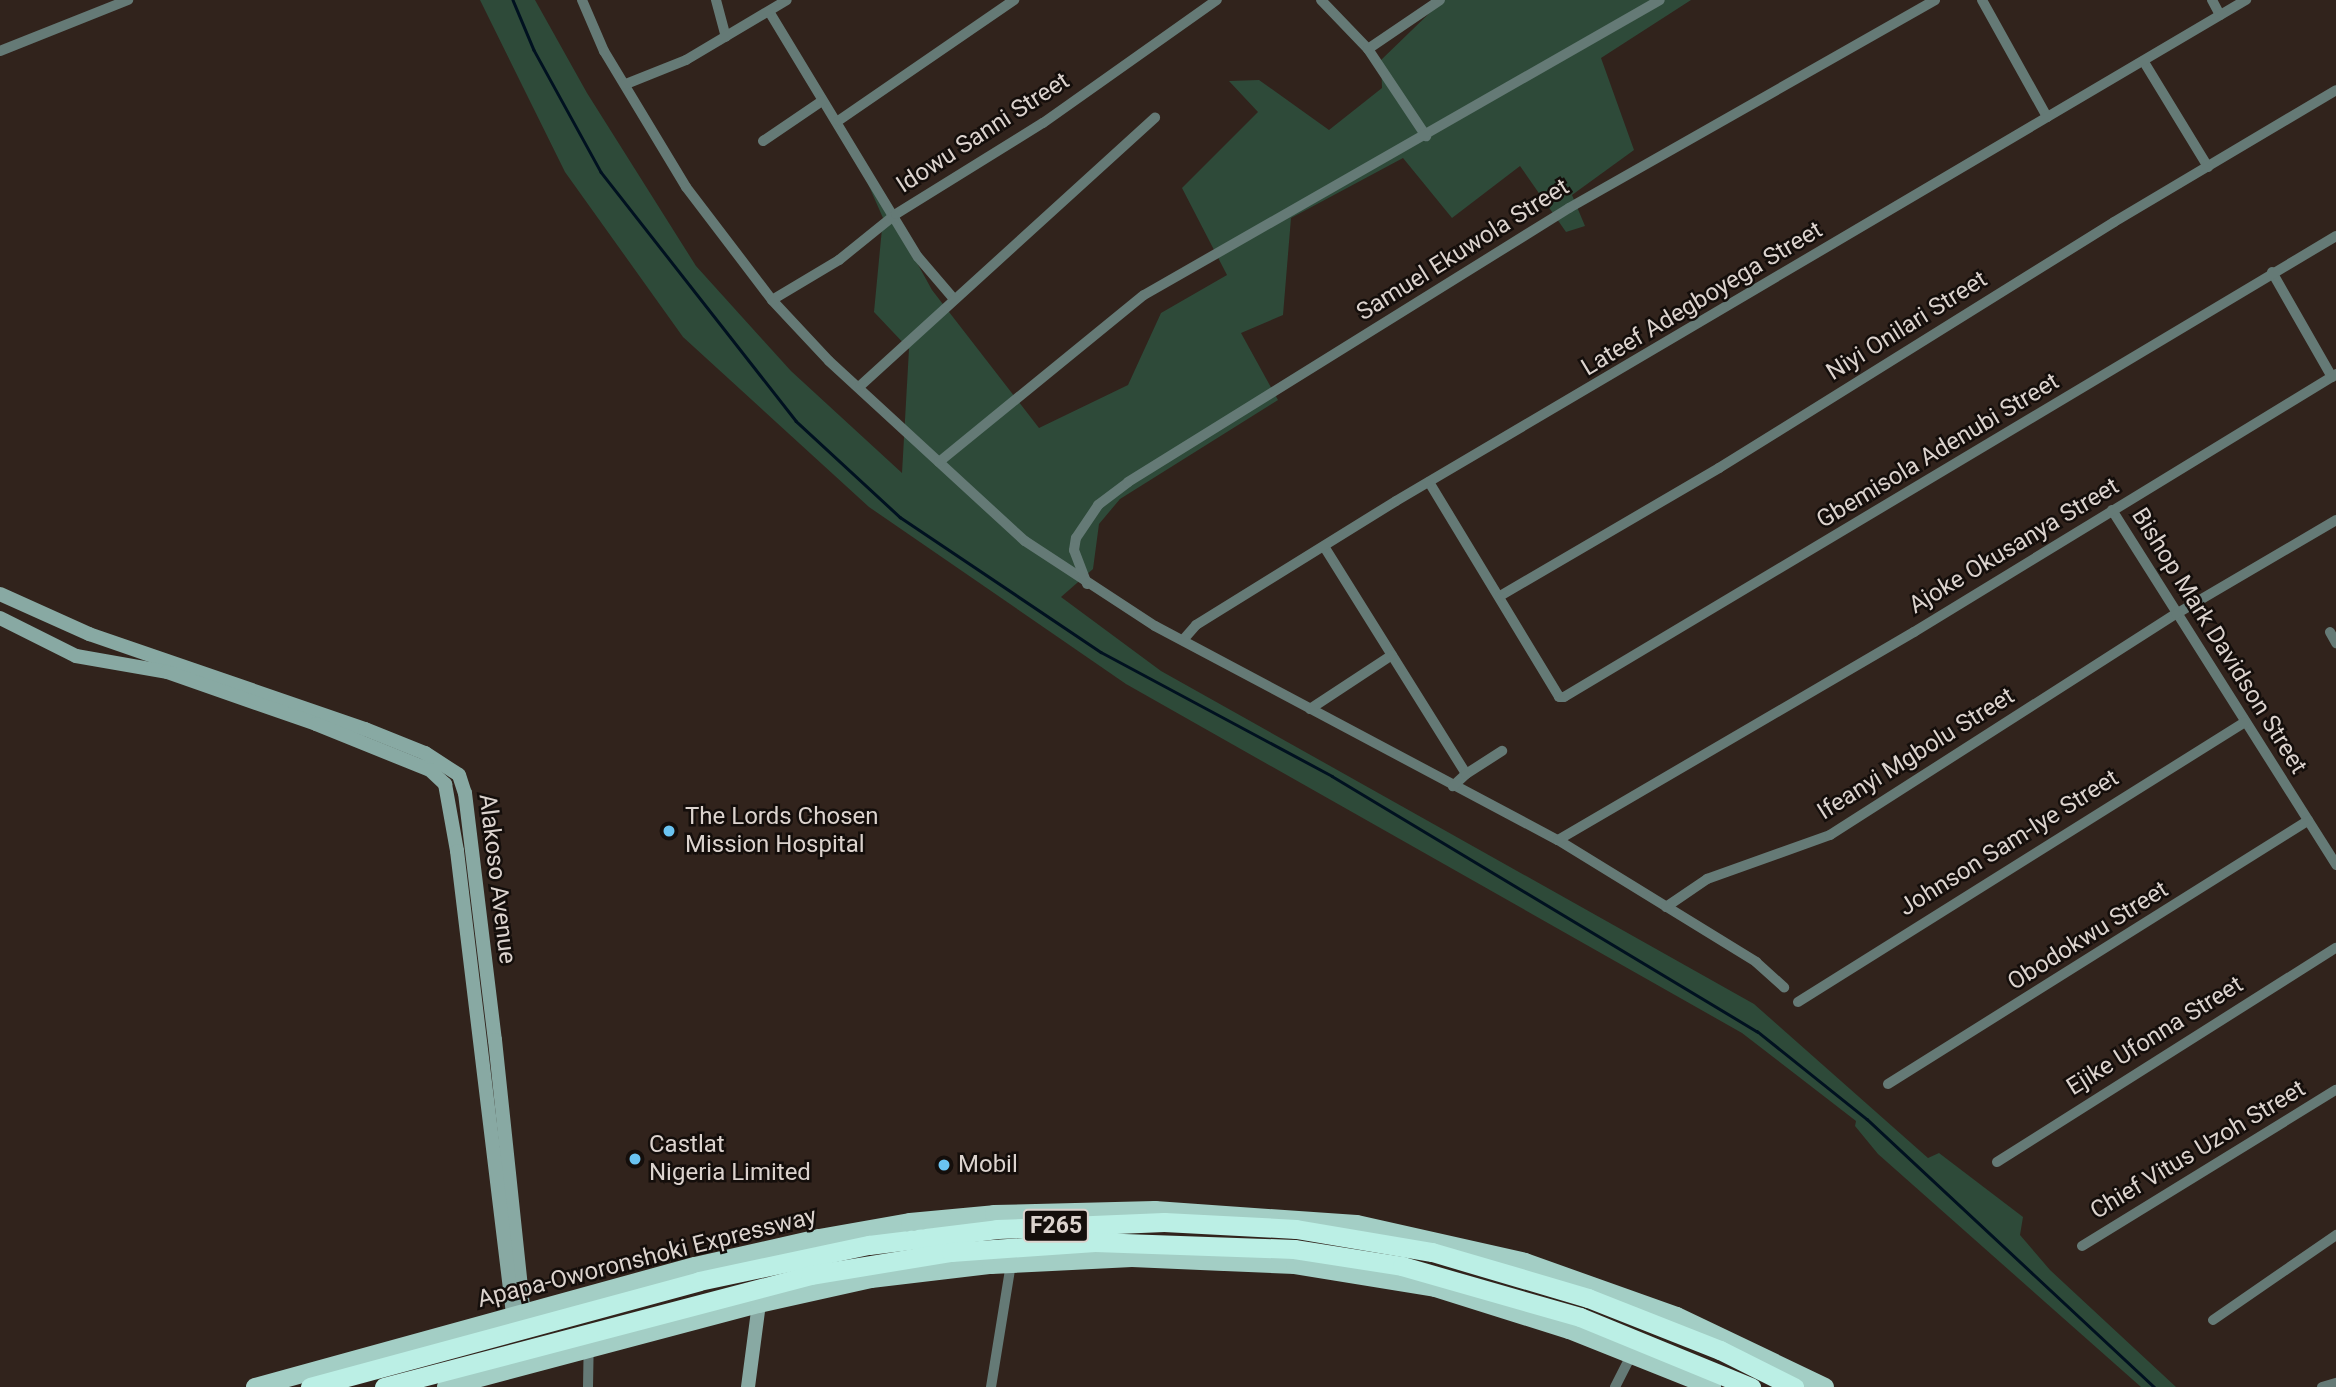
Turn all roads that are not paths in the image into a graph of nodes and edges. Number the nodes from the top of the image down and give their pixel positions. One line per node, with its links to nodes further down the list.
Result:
1 (128, 0): 18 (street)
2 (582, 0): 20 (street)
3 (716, 0): 16 (street)
4 (787, 0): 14 (street)
5 (1014, 0): 25 (street)
6 (1217, 0): 29 (street, Idowu Sanni Street)
7 (1321, 0): 17 (street)
8 (1440, 0): 17 (street)
9 (1660, 0): 26 (street)
10 (1936, 0): 41 (street, Samuel Ekuwola Street)
11 (1982, 0): 23 (street)
12 (2212, 0): 15 (street)
13 (2246, 0): 15 (street, Lateef Adegboyega Street)
14 (770, 13): 16 (street); 22 (street)
15 (2220, 15): 19 (street, Lateef Adegboyega Street)
16 (726, 37): 20 (street)
17 (1368, 49): 26 (street)
18 (0, 51)
19 (2144, 62): 23 (street, Lateef Adegboyega Street); 28 (street)
20 (626, 84): 33 (street)
21 (2336, 90): 28 (street, Niyi Onilari Street)
22 (822, 101): 25 (street); 27 (street)
23 (2047, 117): 37 (street, Lateef Adegboyega Street)
24 (1155, 118): 32 (street)
25 (838, 121): 29 (street)
26 (1426, 136): 36 (street)
27 (764, 141)
28 (2208, 167): 43 (street, Niyi Onilari Street)
29 (896, 214): 32 (street); 33 (street, Idowu Sanni Street)
30 (2336, 236): 31 (street, Gbemisola Adenubi Street)
31 (2272, 272): 34 (street); 43 (street, Gbemisola Adenubi Street)
32 (953, 298): 35 (street)
33 (772, 300): 35 (street)
34 (2334, 375): 38 (street, Ajoke Okusanya Street)
35 (860, 386): 36 (street)
36 (939, 462): 41 (street)
37 (1429, 482): 40 (street, Lateef Adegboyega Street); 43 (street)
38 (2112, 510): 44 (street, Bishop Mark Davidson Street); 58 (street, Ajoke Okusanya Street)
39 (2336, 520): 44 (street, Ifeanyi Mgbolu Street)
40 (1325, 548): 48 (street, Lateef Adegboyega Street); 50 (street)
41 (1087, 584): 48 (street)
42 (0, 594): 47 (street, Alakoso Avenue)
43 (1500, 596)
44 (2176, 614): 53 (street, Bishop Mark Davidson Street); 60 (street, Ifeanyi Mgbolu Street)
45 (0, 618): 51 (street, Alakoso Avenue)
46 (2330, 632): 49 (street)
47 (89, 634): 51 (street); 74 (street, Alakoso Avenue)
48 (1183, 640): 52 (street)
49 (2336, 643)
50 (1392, 654): 52 (street); 55 (street)
51 (80, 657): 74 (street, Alakoso Avenue)
52 (1310, 709): 56 (street)
53 (2245, 722): 57 (street, Bishop Mark Davidson Street); 63 (street, Johnson Sam-Iye Street)
54 (1502, 751): 55 (street)
55 (1466, 774): 56 (street)
56 (1452, 786): 58 (street)
57 (2308, 821): 59 (street, Bishop Mark Davidson Street); 64 (street, Obodokwu Street)
58 (1558, 840): 60 (street)
59 (2336, 865)
60 (1666, 907): 62 (street)
61 (2336, 948): 66 (street, Ejike Ufonna Street)
62 (1784, 987)
63 (1798, 1003)
64 (1888, 1084)
65 (2336, 1090): 69 (street, Chief Vitus Uzoh Street)
66 (1997, 1162)
67 (1222, 1217): 72 (highway, Apapa-Oworonshoki Expressway / F265); 90 (highway, Apapa-Oworonshoki Expressway / F265); 91 (main road, Apapa-Oworonshoki Expressway)
68 (2336, 1235): 75 (street)
69 (2081, 1246)
70 (990, 1256): 71 (main road); 73 (main road); 82 (highway, F265); 89 (highway, F265)
71 (1011, 1263): 77 (main road); 86 (street)
72 (697, 1273): 74 (main road, Apapa-Oworonshoki Expressway); 81 (highway, Apapa-Oworonshoki Expressway / F265)
73 (759, 1304): 76 (main road); 85 (street)
74 (518, 1315): 80 (main road, Apapa-Oworonshoki Expressway)
75 (2213, 1320)
76 (589, 1348): 78 (main road); 84 (street)
77 (1632, 1353): 87 (street); 88 (main road)
78 (481, 1382): 83 (main road)
79 (2336, 1383): 92 (street)
80 (255, 1387)
81 (310, 1387)
82 (384, 1387)
83 (446, 1387)
84 (588, 1387)
85 (748, 1387)
86 (991, 1387)
87 (1615, 1387)
88 (1712, 1387)
89 (1751, 1387)
90 (1794, 1387)
91 (1825, 1387)
92 (2322, 1387)

